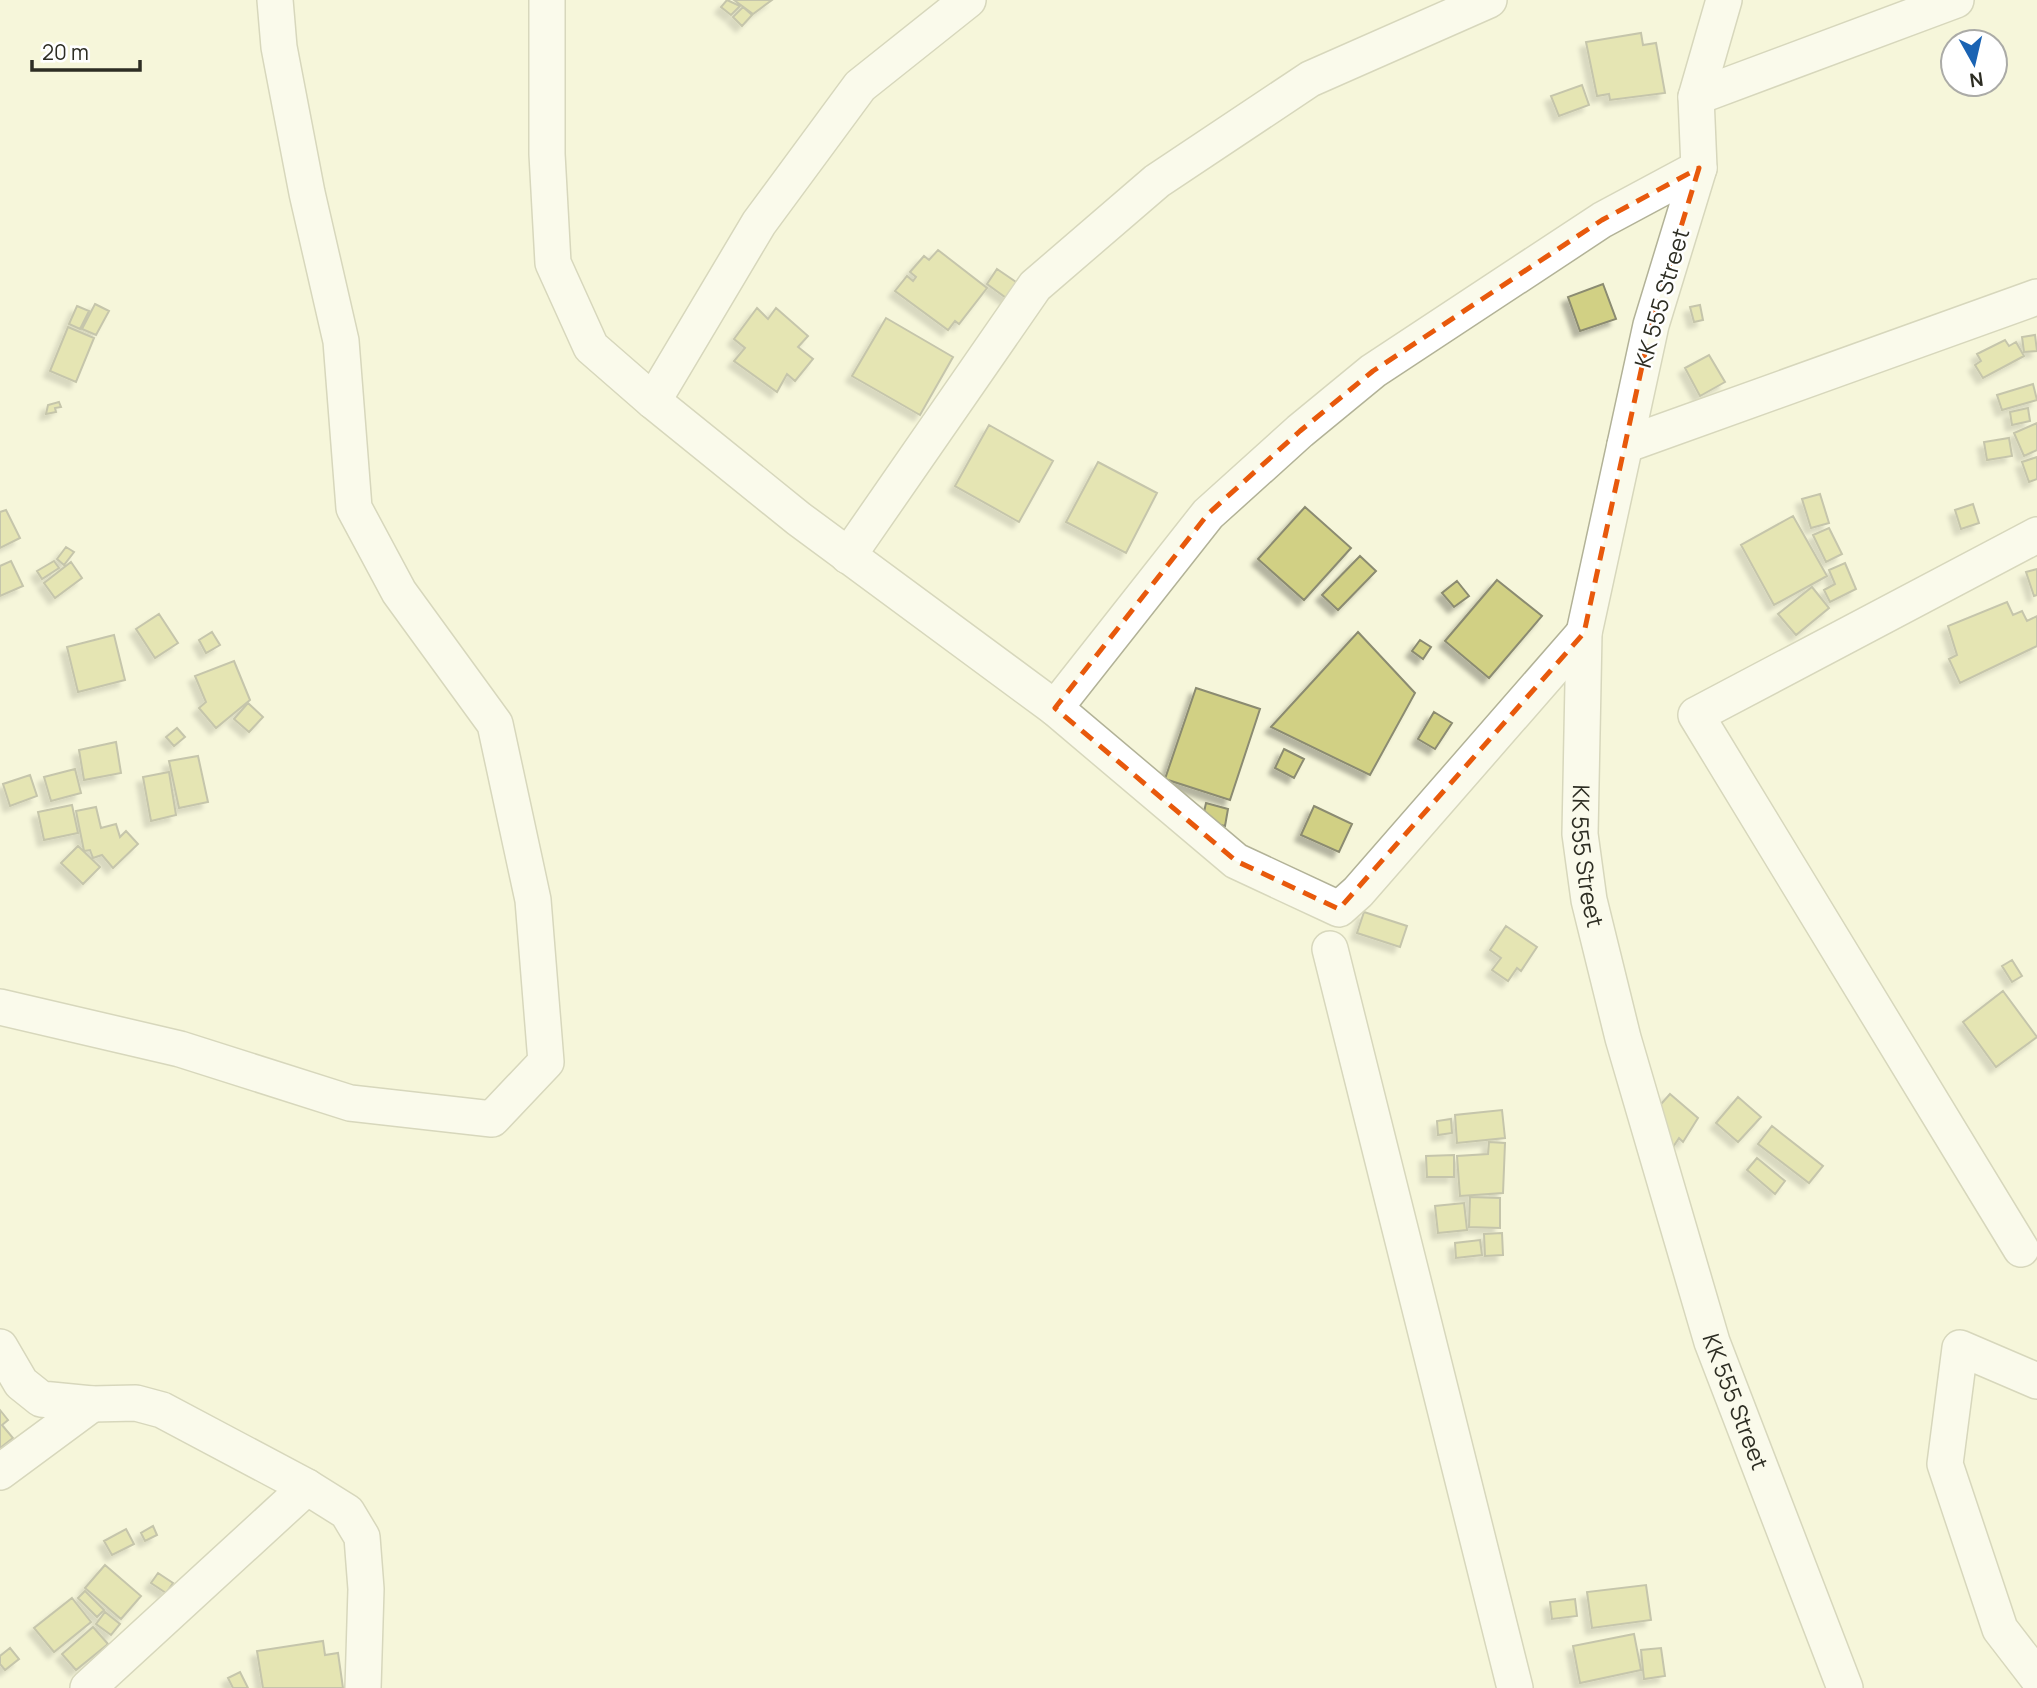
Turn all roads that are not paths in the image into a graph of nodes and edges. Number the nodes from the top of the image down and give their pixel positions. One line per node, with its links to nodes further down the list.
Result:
1 (275, 0): 18 (street)
2 (574, 0): 7 (street)
3 (968, 0): 11 (street)
4 (1489, 0): 14 (street)
5 (1724, 0): 8 (street, KK 555 Street)
6 (1956, 0): 8 (street)
7 (548, 12): 11 (street)
8 (1696, 97): 9 (street, KK 555 Street)
9 (1699, 168): 12 (street, KK 555 Street); 16 (street)
10 (2037, 297): 12 (street)
11 (653, 401): 14 (street)
12 (1625, 445): 15 (street, KK 555 Street)
13 (2037, 534): 19 (street)
14 (848, 556): 16 (street)
15 (1584, 633): 16 (street); 29 (street, KK 555 Street)
16 (1055, 708)
17 (1330, 949): 28 (street)
18 (0, 1007)
19 (2021, 1250)
20 (0, 1347): 22 (street)
21 (2037, 1381): 25 (street)
22 (92, 1404): 23 (street); 24 (street)
23 (0, 1472)
24 (307, 1487): 26 (street); 27 (street)
25 (2037, 1677)
26 (88, 1688)
27 (363, 1688)
28 (1515, 1688)
29 (1845, 1688)

